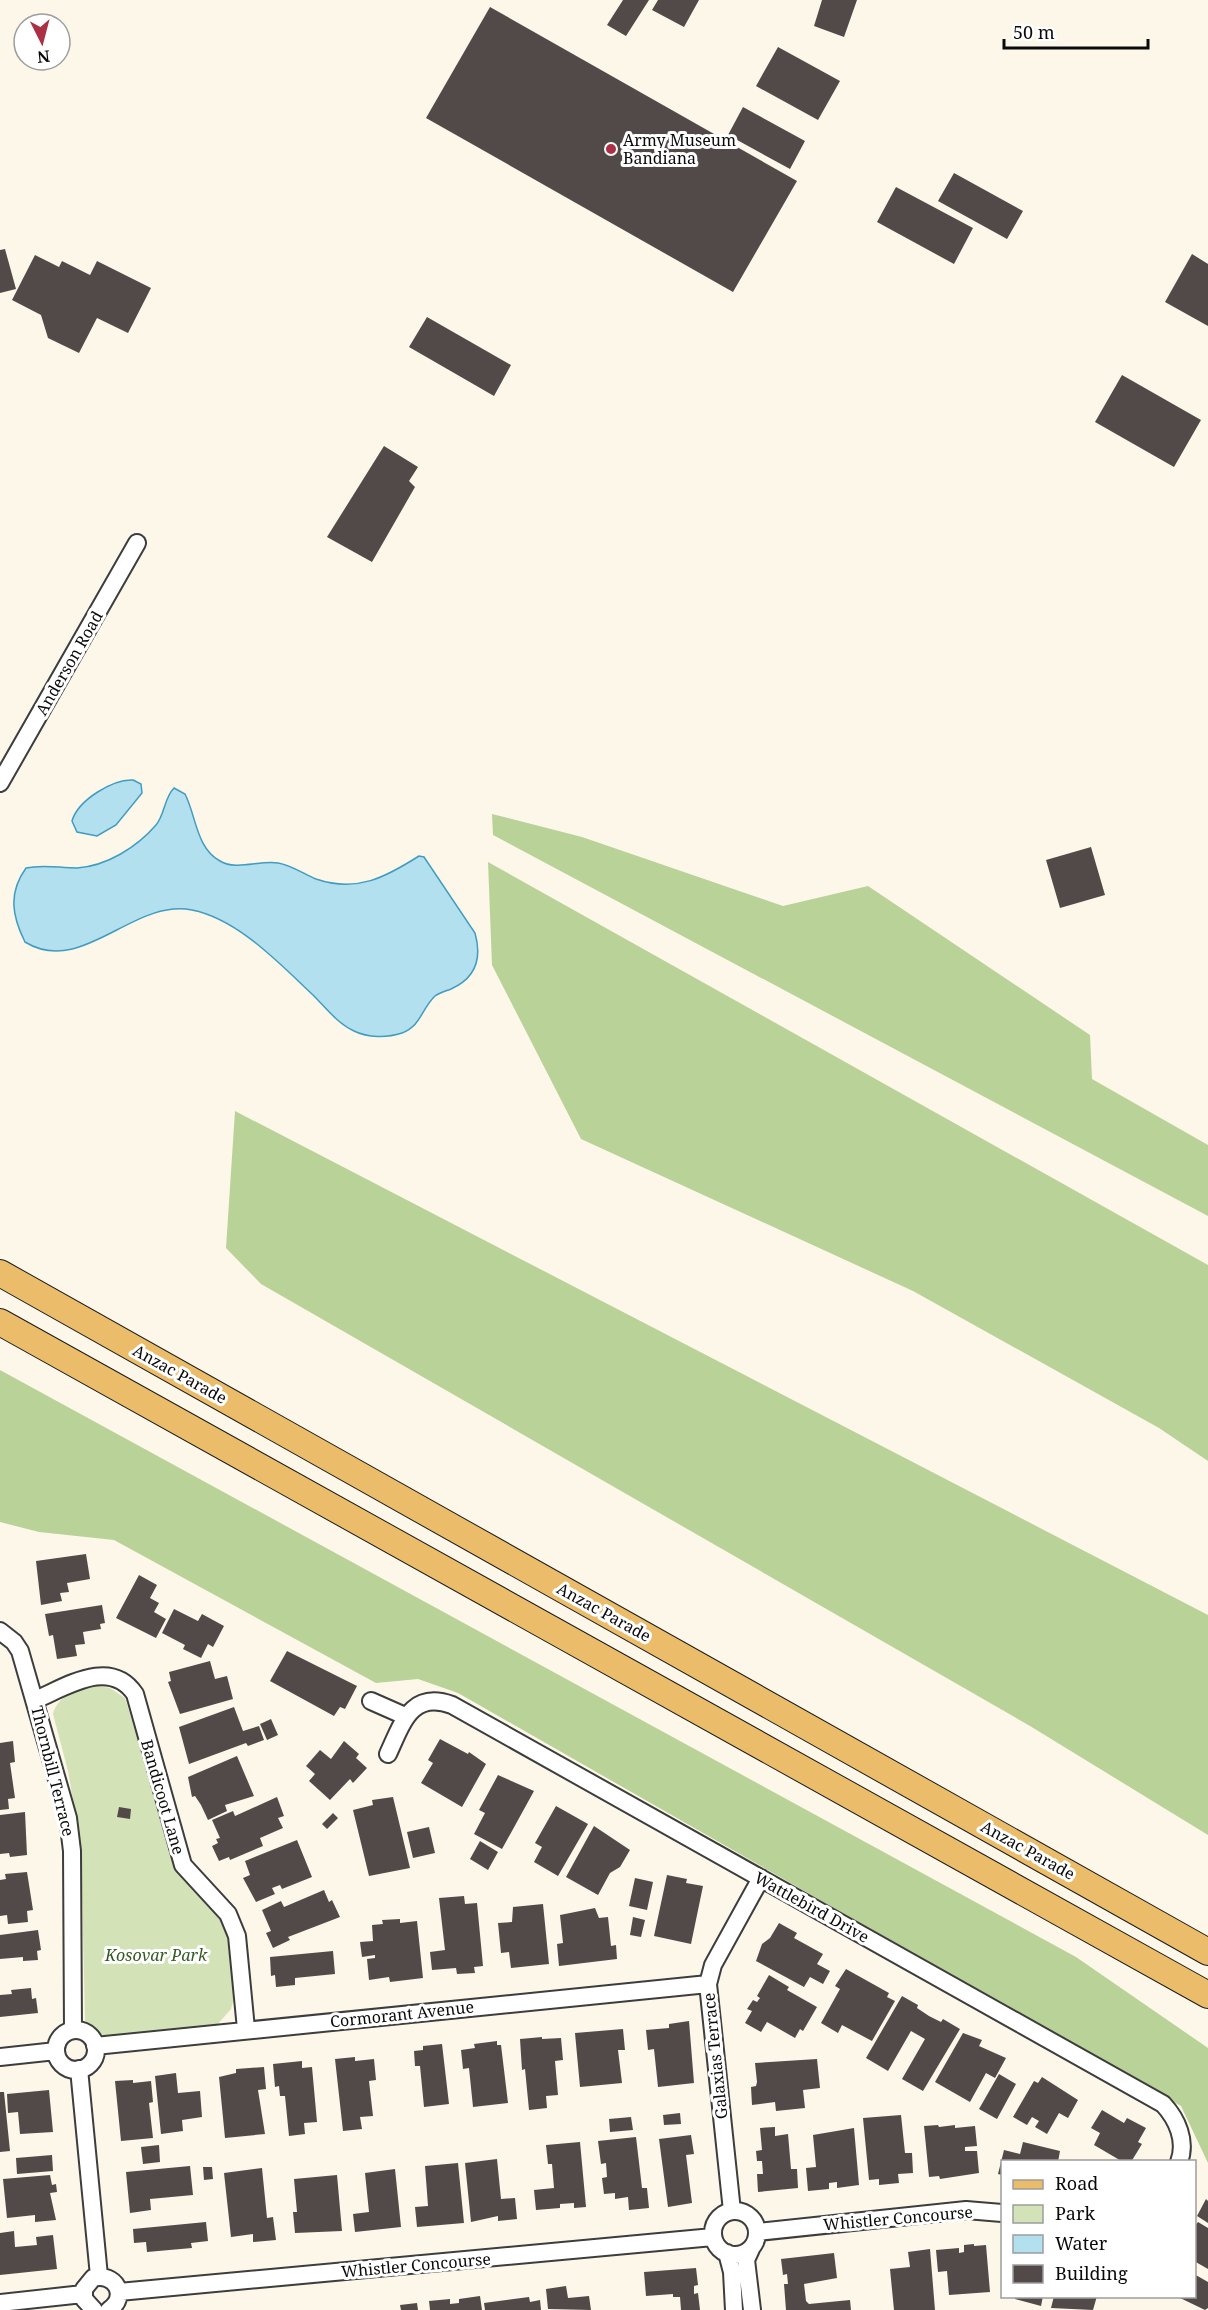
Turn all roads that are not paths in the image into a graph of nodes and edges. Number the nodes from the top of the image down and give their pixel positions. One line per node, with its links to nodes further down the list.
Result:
1 (137, 543): 2 (street, Anderson Road)
2 (0, 783)
3 (0, 1273): 11 (main road, Anzac Parade)
4 (0, 1322): 13 (main road)
5 (0, 1631): 6 (street, Thornbill Terrace)
6 (35, 1700): 14 (street, Bandicoot Lane); 15 (street, Thornbill Terrace)
7 (370, 1701): 8 (street)
8 (405, 1716): 9 (street); 10 (street, Wattlebird Drive)
9 (388, 1754)
10 (761, 1878): 12 (street, Galaxias Terrace); 20 (street, Wattlebird Drive)
11 (1208, 1952)
12 (708, 1984): 14 (street, Cormorant Avenue); 21 (street, Galaxias Terrace)
13 (1208, 1995)
14 (246, 2029): 16 (street, Cormorant Avenue)
15 (73, 2030): 16 (street); 17 (street)
16 (95, 2046): 19 (street)
17 (56, 2051): 18 (street); 19 (street)
18 (0, 2057)
19 (80, 2069): 27 (street)
20 (1180, 2160)
21 (732, 2211): 23 (street); 24 (street)
22 (1001, 2213): 23 (street, Whistler Concourse)
23 (758, 2232): 25 (street)
24 (713, 2237): 26 (street); 30 (street, Whistler Concourse)
25 (751, 2249): 26 (street); 32 (street)
26 (727, 2253): 31 (street)
27 (99, 2276): 29 (street); 30 (street)
28 (0, 2303): 29 (street)
29 (89, 2305)
30 (114, 2305)
31 (734, 2310)
32 (752, 2310)

